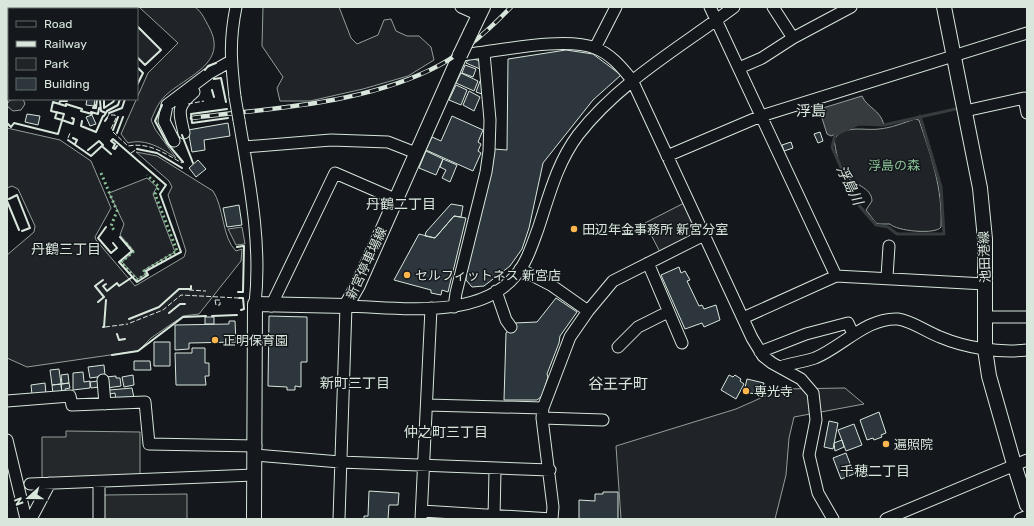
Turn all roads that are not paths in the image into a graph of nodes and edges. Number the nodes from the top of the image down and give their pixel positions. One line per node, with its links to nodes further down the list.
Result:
1 (236, 7): 17 (street)
2 (461, 7): 9 (street)
3 (616, 7): 13 (street)
4 (710, 7): 10 (street)
5 (734, 7): 10 (street)
6 (773, 7): 12 (street)
7 (851, 7): 12 (street)
8 (944, 7): 16 (main road, 池田港線)
9 (481, 11): 15 (main road, 新宮停車場線, bridge)
10 (717, 20): 18 (street); 20 (street)
11 (1027, 33): 16 (street)
12 (793, 38): 18 (street)
13 (595, 48): 14 (street); 20 (street)
14 (484, 53): 15 (street); 41 (street)
15 (460, 55): 27 (main road, 新宮停車場線)
16 (953, 56): 21 (main road, 池田港線); 23 (street)
17 (231, 61): 19 (street); 26 (street, bridge)
18 (739, 68): 23 (street)
19 (208, 74): 24 (street); 25 (street)
20 (632, 80): 28 (street); 33 (street)
21 (965, 111): 22 (street); 36 (main road, 池田港線)
22 (1027, 113)
23 (761, 116): 28 (street); 34 (street)
24 (184, 133)
25 (174, 141)
26 (244, 147): 27 (street); 38 (street)
27 (416, 152): 29 (main road, 新宮停車場線)
28 (667, 156): 30 (street)
29 (395, 199): 39 (street); 40 (main road, 新宮停車場線)
30 (704, 235): 32 (street); 47 (street)
31 (889, 246): 35 (street)
32 (648, 263): 43 (street); 44 (street)
33 (520, 269): 37 (street); 43 (street)
34 (836, 276): 35 (street); 47 (street)
35 (887, 277): 36 (street)
36 (985, 284): 45 (main road, 池田港線)
37 (496, 291): 41 (street); 48 (street)
38 (255, 304): 39 (main road, 新宮停車場線); 63 (main road)
39 (271, 306): 40 (main road, 新宮停車場線)
40 (346, 306): 42 (street); 65 (street)
41 (454, 306): 42 (street)
42 (431, 308): 59 (street)
43 (588, 311): 60 (street)
44 (668, 312): 50 (street); 51 (street)
45 (985, 317): 46 (street); 52 (main road, 池田港線)
46 (1027, 317)
47 (743, 318): 54 (street)
48 (511, 327)
49 (853, 334): 52 (street); 54 (street); 55 (street)
50 (682, 343)
51 (618, 347)
52 (985, 349): 53 (street); 66 (main road, 池田港線)
53 (1027, 350)
54 (760, 352): 55 (street)
55 (780, 367): 84 (street)
56 (104, 380): 58 (street)
57 (7, 401): 58 (street)
58 (105, 404): 63 (street)
59 (427, 404): 60 (street); 67 (street)
60 (542, 413): 61 (street); 69 (street)
61 (603, 420)
62 (7, 440): 78 (street)
63 (255, 451): 65 (street); 70 (main road)
64 (1027, 460): 66 (street)
65 (340, 462): 67 (street); 82 (street)
66 (1014, 464): 74 (main road, 池田港線); 85 (street)
67 (424, 466): 68 (street); 75 (street)
68 (495, 469): 69 (street); 77 (street)
69 (550, 470): 83 (street)
70 (254, 475): 71 (street); 81 (main road)
71 (99, 482): 72 (street); 80 (street)
72 (50, 483): 73 (street); 79 (street)
73 (30, 484)
74 (1027, 505)
75 (422, 515): 77 (street)
76 (1027, 516): 86 (street)
77 (494, 517): 83 (street)
78 (26, 519)
79 (31, 519)
80 (100, 519)
81 (254, 519)
82 (339, 519)
83 (552, 519)
84 (833, 519)
85 (886, 519)
86 (1020, 519)

